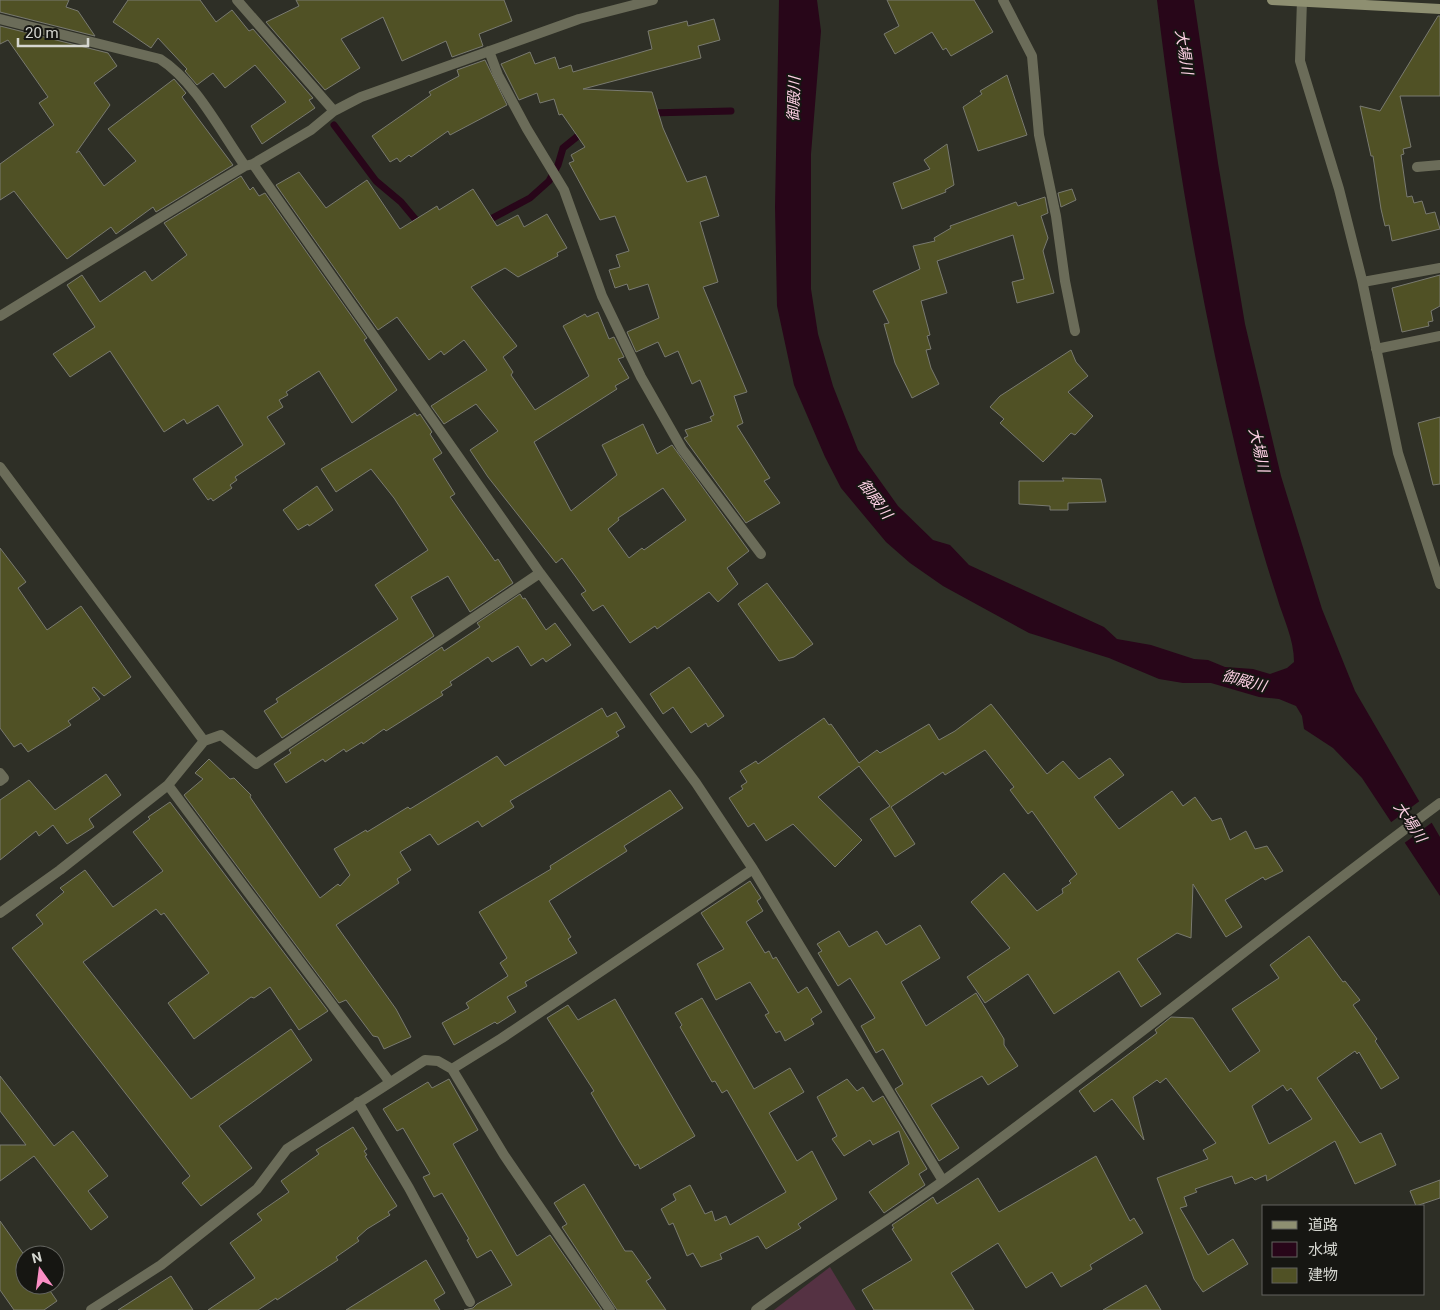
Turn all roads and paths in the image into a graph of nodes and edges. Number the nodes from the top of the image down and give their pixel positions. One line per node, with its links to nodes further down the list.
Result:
1 (237, 0): 9 (street)
2 (653, 0): 8 (street)
3 (1003, 0): 16 (street)
4 (1272, 0): 5 (main road)
5 (1302, 1): 6 (main road); 14 (street)
6 (1440, 9)
7 (0, 20): 10 (street)
8 (489, 51): 9 (street); 20 (street)
9 (334, 111): 10 (street)
10 (249, 165): 15 (street); 21 (street)
11 (1440, 165): 12 (street)
12 (1417, 167)
13 (1440, 268): 14 (street)
14 (1363, 282): 18 (street)
15 (0, 316)
16 (1075, 331)
17 (1440, 336): 18 (street)
18 (1376, 349): 22 (street)
19 (0, 467): 23 (street)
20 (761, 554)
21 (540, 574): 23 (street); 28 (street)
22 (1440, 584)
23 (204, 741): 26 (street)
24 (0, 773): 25 (street)
25 (0, 781)
26 (168, 785): 29 (street); 31 (street)
27 (1440, 803): 33 (street)
28 (754, 869): 30 (street); 33 (street)
29 (0, 913)
30 (452, 1069): 31 (street); 36 (street)
31 (389, 1081): 32 (street)
32 (358, 1102): 34 (street); 35 (street)
33 (943, 1181): 37 (street)
34 (470, 1302)
35 (98, 1308)
36 (610, 1310)
37 (756, 1310)

